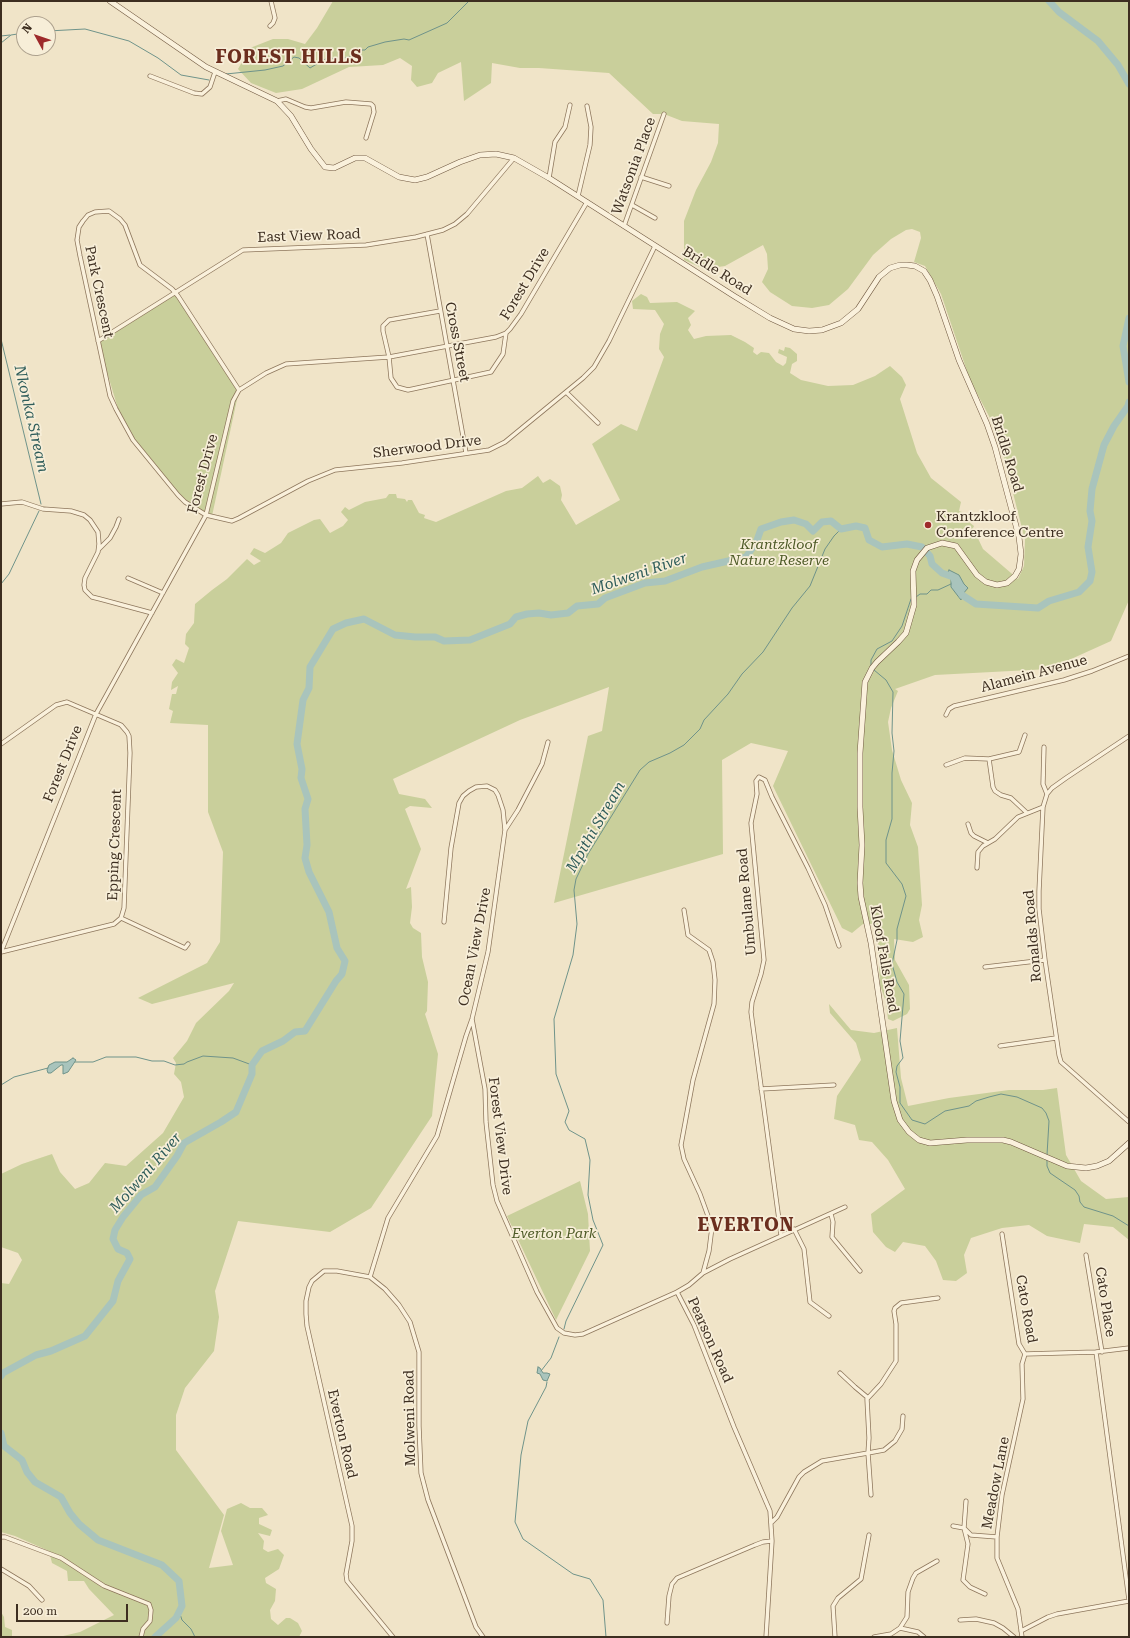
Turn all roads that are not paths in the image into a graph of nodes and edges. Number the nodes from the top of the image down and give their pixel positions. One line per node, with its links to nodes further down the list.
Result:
1 (110, 1): 4 (main road, Bridle Road)
2 (270, 1): 3 (street)
3 (270, 26)
4 (215, 72): 5 (street); 6 (main road, Bridle Road)
5 (150, 76)
6 (277, 101): 10 (street); 11 (main road, Bridle Road)
7 (570, 105): 13 (street)
8 (587, 106): 15 (street)
9 (664, 114): 12 (street, Watsonia Place)
10 (366, 138)
11 (514, 158): 13 (main road, Bridle Road); 20 (street, East View Road)
12 (641, 177): 14 (street); 17 (street, Watsonia Place)
13 (549, 178): 15 (main road, Bridle Road)
14 (669, 186)
15 (578, 196): 16 (main road, Bridle Road)
16 (587, 202): 19 (main road, Bridle Road); 24 (street, Forest Drive)
17 (632, 205): 18 (street); 19 (street, Watsonia Place)
18 (655, 218)
19 (624, 226): 21 (main road, Bridle Road)
20 (427, 234): 22 (street, East View Road); 23 (street, Cross Street)
21 (655, 246): 30 (street, Sherwood Drive); 37 (main road, Bridle Road)
22 (176, 292): 25 (street, East View Road); 25 (street, Park Crescent); 29 (street, Park Crescent)
23 (440, 311): 26 (street, Cross Street); 27 (street)
24 (506, 333): 26 (street, Forest Drive); 28 (street)
25 (98, 341): 34 (street, Park Crescent)
26 (447, 346): 27 (street, Forest Drive); 28 (street, Cross Street)
27 (389, 357): 28 (street); 29 (street, Forest Drive)
28 (454, 381): 32 (street, Cross Street)
29 (239, 390): 34 (street, Forest Drive)
30 (566, 392): 31 (street); 32 (street, Sherwood Drive)
31 (598, 423)
32 (466, 453): 34 (street, Sherwood Drive)
33 (1, 504): 36 (street)
34 (206, 515): 39 (street, Forest Drive)
35 (119, 519): 36 (street)
36 (98, 550): 40 (street)
37 (915, 566): 72 (main road, Kloof Falls Road)
38 (128, 578): 39 (street)
39 (163, 593): 40 (street, Forest Drive)
40 (152, 613): 42 (street, Forest Drive)
41 (1129, 656): 43 (street, Alamein Avenue)
42 (96, 714): 47 (street, Epping Crescent); 59 (street, Epping Crescent); 63 (street, Forest Drive)
43 (946, 715)
44 (1024, 735): 49 (street)
45 (1129, 736): 51 (street)
46 (548, 742): 55 (street)
47 (1, 744)
48 (1044, 747): 51 (street)
49 (989, 759): 50 (street); 53 (street)
50 (946, 764)
51 (1047, 794): 52 (street, Ronalds Road)
52 (1043, 806): 53 (street); 64 (street, Ronalds Road)
53 (1026, 812): 56 (street)
54 (968, 824): 56 (street)
55 (505, 830): 60 (street, Ocean View Drive); 66 (street, Ocean View Drive)
56 (988, 843): 57 (street)
57 (977, 868)
58 (684, 910): 80 (street)
59 (121, 918): 61 (street); 63 (street, Epping Crescent)
60 (444, 922)
61 (188, 944)
62 (839, 946): 70 (street, Umbulane Road)
63 (1, 952)
64 (1045, 960): 65 (street); 67 (street, Ronalds Road)
65 (985, 967)
66 (472, 1019): 81 (street, Ocean View Drive); 82 (street, Forest View Drive)
67 (1056, 1038): 68 (street); 71 (street, Ronalds Road)
68 (1000, 1046)
69 (834, 1085): 70 (street)
70 (761, 1089): 77 (street, Umbulane Road)
71 (1129, 1122)
72 (1129, 1143)
73 (845, 1207): 74 (street, Pearson Road)
74 (831, 1214): 75 (street, Pearson Road); 79 (street)
75 (794, 1229): 77 (street, Pearson Road); 84 (street)
76 (1002, 1234): 88 (street, Cato Road)
77 (781, 1235): 80 (street, Pearson Road)
78 (1086, 1255): 87 (street, Cato Place)
79 (860, 1271)
80 (703, 1273): 82 (street, Pearson Road)
81 (370, 1277): 112 (street, Everton Road); 113 (street, Molweni Road)
82 (677, 1292): 95 (street, Pearson Road)
83 (938, 1298): 90 (street)
84 (829, 1316)
85 (1129, 1348): 87 (street, Cato Road)
86 (1096, 1352): 87 (street, Cato Road); 88 (street, Cato Road); 106 (street)
87 (1102, 1352)
88 (1025, 1354): 100 (street, Meadow Lane)
89 (840, 1373): 90 (street)
90 (867, 1397): 92 (street)
91 (903, 1416): 92 (street)
92 (868, 1453): 93 (street); 95 (street)
93 (871, 1495)
94 (966, 1501): 97 (street)
95 (772, 1522): 101 (street, Pearson Road)
96 (954, 1526): 97 (street)
97 (964, 1528): 100 (street); 104 (street)
98 (869, 1535): 115 (street)
99 (1, 1537): 111 (street)
100 (996, 1537): 110 (street, Meadow Lane)
101 (772, 1541): 108 (street); 114 (street, Pearson Road)
102 (937, 1561): 109 (street)
103 (1, 1569): 105 (street)
104 (985, 1594)
105 (42, 1600)
106 (1129, 1600): 110 (street)
107 (960, 1620): 118 (street)
108 (667, 1622)
109 (900, 1628): 116 (street); 117 (street)
110 (1021, 1631): 119 (street, Meadow Lane)
111 (141, 1637)
112 (393, 1637)
113 (483, 1637)
114 (766, 1637)
115 (835, 1637)
116 (874, 1637)
117 (924, 1637)
118 (1014, 1637)
119 (1022, 1637)

